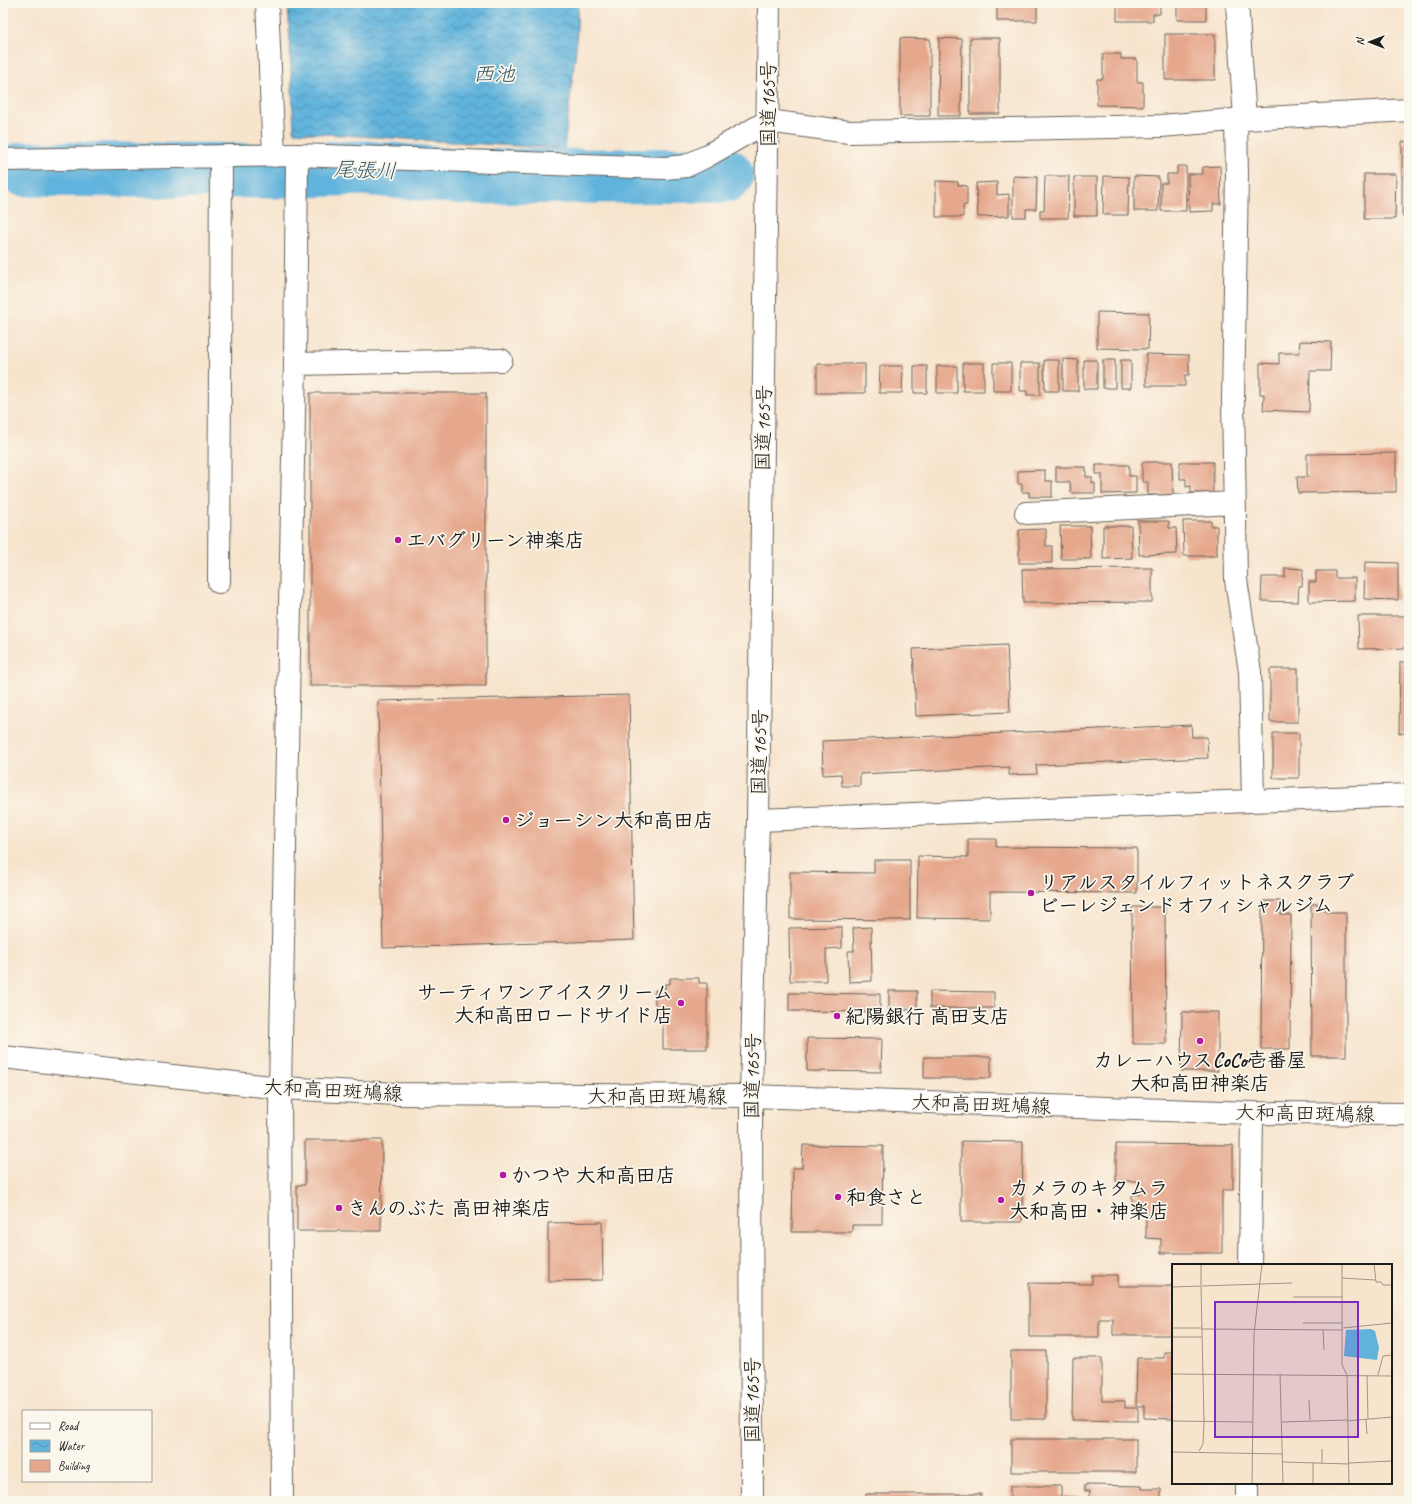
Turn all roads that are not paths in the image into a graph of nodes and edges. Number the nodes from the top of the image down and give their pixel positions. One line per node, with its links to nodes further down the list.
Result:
1 (268, 3): 7 (main road)
2 (768, 3): 6 (main road, 国道165号)
3 (1237, 3): 5 (main road)
4 (1409, 110): 5 (main road)
5 (1240, 119): 6 (main road); 13 (main road)
6 (768, 122): 9 (main road); 18 (main road, 国道165号)
7 (274, 156): 9 (main road); 10 (main road)
8 (3, 160): 10 (main road)
9 (297, 166): 12 (main road)
10 (221, 168): 15 (main road)
11 (501, 360): 12 (main road)
12 (295, 364): 20 (main road)
13 (1234, 503): 14 (main road); 17 (main road)
14 (1026, 513)
15 (219, 582)
16 (1409, 795): 17 (main road)
17 (1253, 800): 18 (main road)
18 (758, 820): 21 (main road, 国道165号)
19 (3, 1057): 20 (main road, 大和高田斑鳩線)
20 (280, 1088): 21 (main road, 大和高田斑鳩線); 26 (main road)
21 (751, 1096): 22 (main road, 大和高田斑鳩線); 27 (main road, 国道165号)
22 (1252, 1112): 23 (main road, 大和高田斑鳩線); 24 (main road)
23 (1409, 1114)
24 (1250, 1264)
25 (1247, 1484): 28 (main road)
26 (282, 1501)
27 (752, 1501)
28 (1247, 1501)

